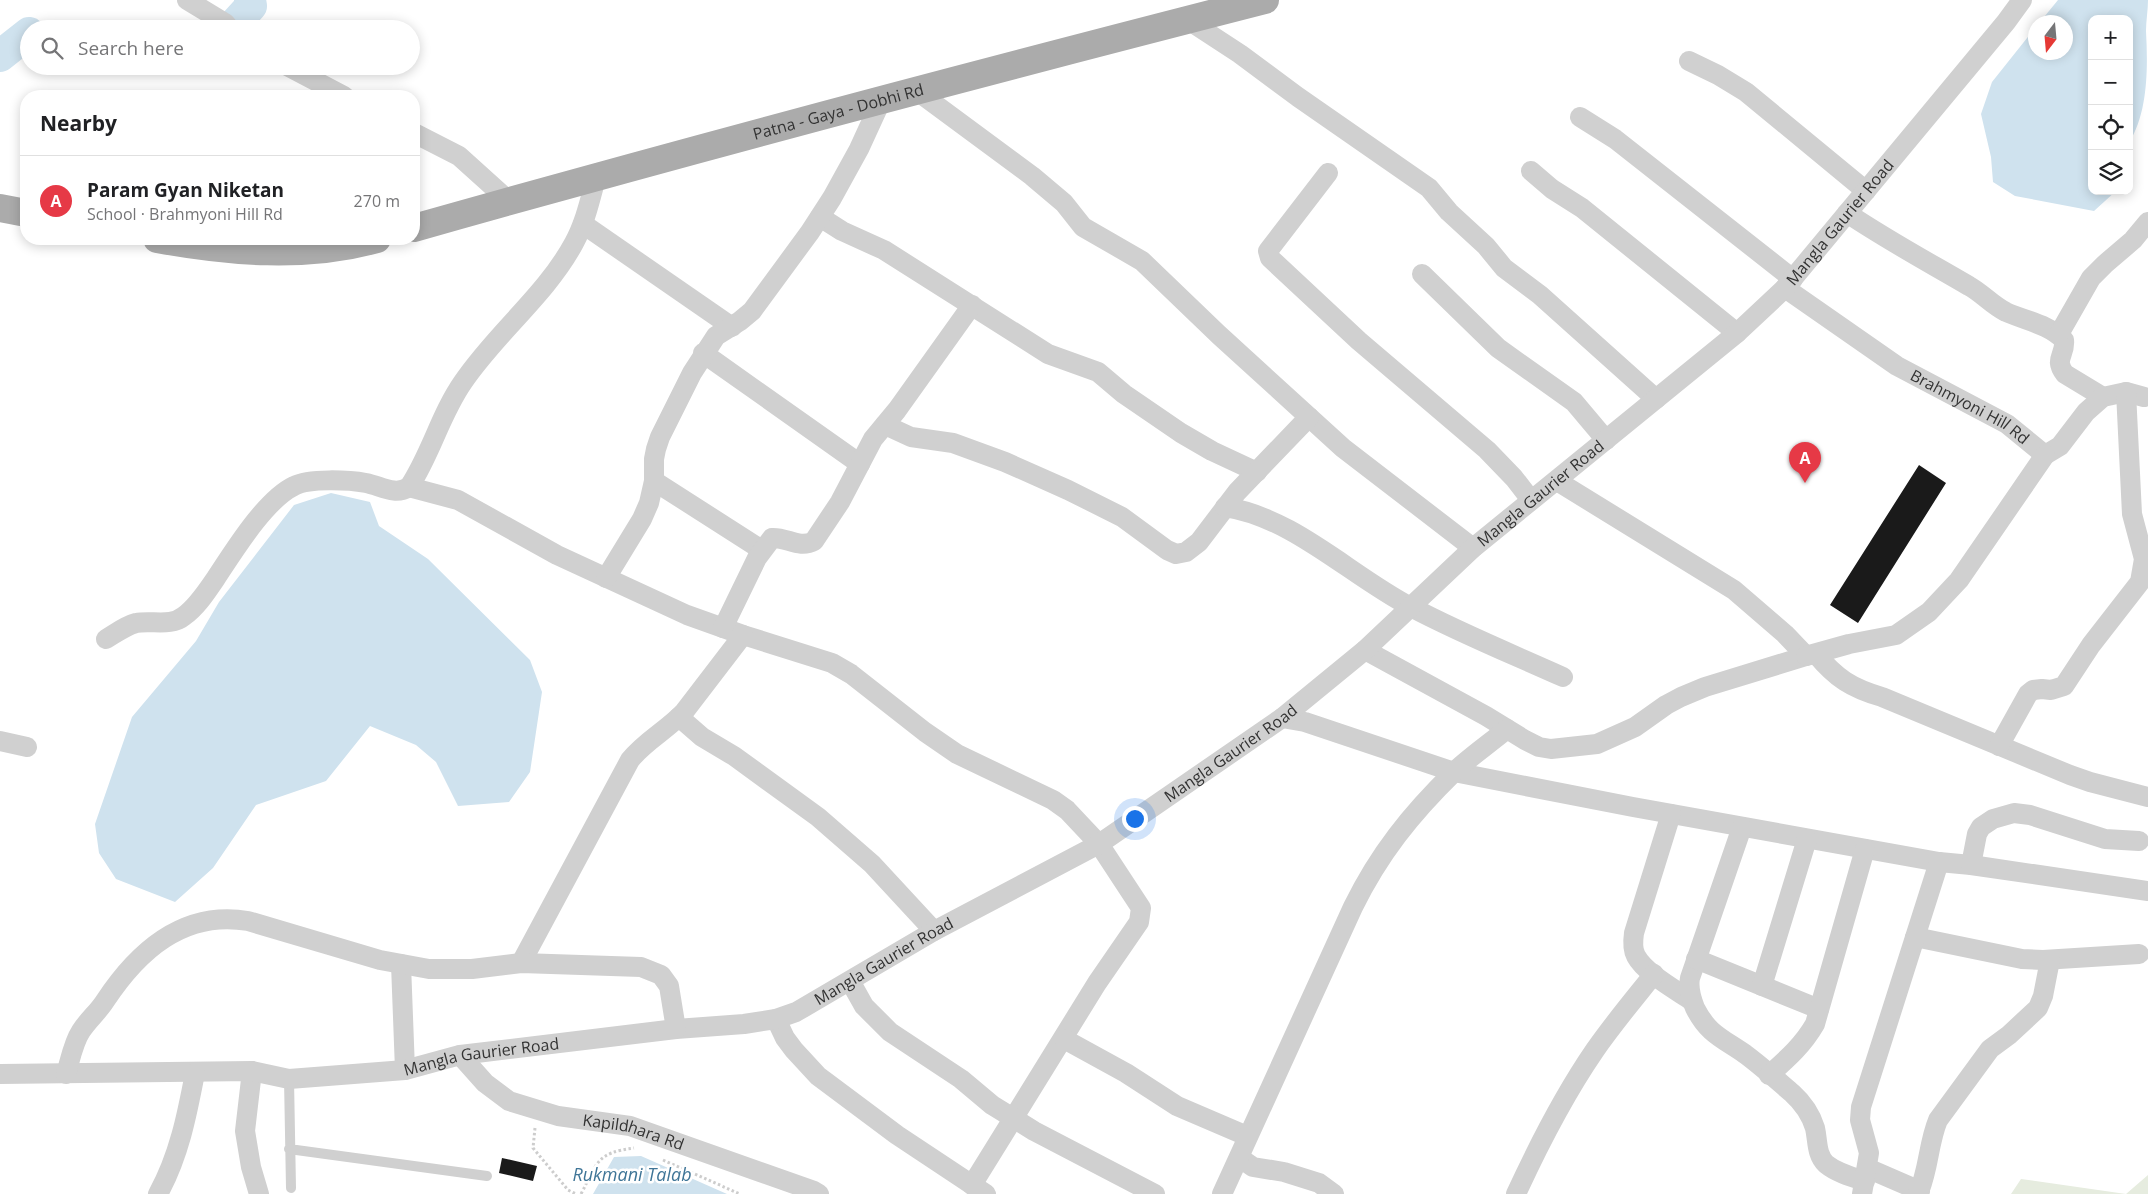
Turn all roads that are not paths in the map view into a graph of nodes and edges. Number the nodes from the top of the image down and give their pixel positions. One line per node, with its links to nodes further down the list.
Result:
1 (187, 0): 4 (street)
2 (1265, 0): 5 (main road, Patna - Gaya - Dobhi Rd)
3 (2022, 0): 16 (street, Mangla Gaurier Road)
4 (218, 20)
5 (1188, 20): 9 (main road, Patna - Gaya - Dobhi Rd); 36 (street)
6 (1689, 61): 16 (street)
7 (304, 75): 8 (street)
8 (333, 90)
9 (917, 91): 10 (main road, Patna - Gaya - Dobhi Rd); 37 (street)
10 (881, 101): 15 (main road, Patna - Gaya - Dobhi Rd); 21 (street)
11 (1580, 117): 28 (street, Brahmyoni Hill Rd)
12 (420, 136): 17 (street)
13 (1531, 171): 31 (street)
14 (1328, 173): 46 (street)
15 (596, 178): 17 (main road, Patna - Gaya - Dobhi Rd); 23 (street)
16 (1866, 191): 20 (street, Mangla Gaurier Road)
17 (509, 201): 24 (main road, Patna - Gaya - Dobhi Rd)
18 (0, 208): 19 (main road)
19 (20, 212)
20 (1848, 213): 28 (street, Mangla Gaurier Road); 32 (street)
21 (820, 217): 29 (street); 30 (street)
22 (2148, 222): 32 (street)
23 (583, 224): 30 (street); 45 (street)
24 (420, 226)
25 (196, 245): 26 (main road)
26 (343, 245)
27 (1422, 274): 39 (street)
28 (1789, 283): 31 (street, Mangla Gaurier Road); 40 (street, Brahmyoni Hill Rd)
29 (972, 305): 38 (street); 42 (street)
30 (732, 327): 33 (street)
31 (1738, 333): 36 (street, Mangla Gaurier Road)
32 (2059, 334): 35 (street)
33 (703, 353): 41 (street); 43 (street)
34 (2139, 395): 35 (street); 62 (street)
35 (2103, 397): 40 (street, Brahmyoni Hill Rd)
36 (1656, 399): 39 (street, Mangla Gaurier Road)
37 (1309, 417): 42 (street); 48 (street)
38 (885, 425): 41 (street); 47 (street)
39 (1606, 440): 44 (street, Mangla Gaurier Road)
40 (2045, 455): 56 (street)
41 (860, 464): 49 (street)
42 (1257, 472): 47 (street)
43 (654, 481): 49 (street); 50 (street)
44 (1558, 481): 46 (street, Mangla Gaurier Road); 56 (street)
45 (409, 487): 50 (street); 54 (street)
46 (1531, 500): 48 (street, Mangla Gaurier Road)
47 (1225, 507): 51 (street)
48 (1473, 548): 51 (street, Mangla Gaurier Road)
49 (762, 550): 52 (street)
50 (606, 578): 52 (street)
51 (1410, 607): 55 (street, Mangla Gaurier Road); 57 (street)
52 (723, 628): 53 (street)
53 (743, 635): 58 (street); 70 (street)
54 (106, 639)
55 (1365, 650): 59 (street, Mangla Gaurier Road); 60 (street)
56 (1811, 655): 60 (street); 62 (street)
57 (1563, 677)
58 (679, 717): 75 (street); 80 (street)
59 (1282, 718): 64 (street); 70 (street, Mangla Gaurier Road)
60 (1508, 729): 64 (street)
61 (0, 741): 63 (street)
62 (1999, 746): 65 (street)
63 (27, 747)
64 (1454, 772): 66 (street); 99 (street)
65 (2148, 796)
66 (1671, 814): 67 (street); 82 (street)
67 (1742, 827): 68 (street); 78 (street)
68 (1807, 839): 71 (street); 84 (street)
69 (2139, 841): 73 (street)
70 (1099, 844): 75 (street, Mangla Gaurier Road); 89 (street)
71 (1865, 849): 72 (street); 86 (street)
72 (1939, 862): 73 (street); 76 (street)
73 (1971, 865): 74 (street)
74 (2148, 891)
75 (934, 931): 83 (street, Mangla Gaurier Road)
76 (1915, 937): 79 (street); 103 (street)
77 (2139, 954): 79 (street)
78 (1696, 959): 84 (street); 85 (street)
79 (2050, 960): 106 (street)
80 (522, 963): 81 (street); 88 (street)
81 (401, 964): 91 (street); 95 (street)
82 (1654, 974): 85 (street); 113 (street)
83 (850, 981): 87 (street, Mangla Gaurier Road); 98 (street)
84 (1762, 986): 86 (street)
85 (1692, 1001): 96 (street)
86 (1819, 1009): 96 (street)
87 (776, 1019): 88 (street, Mangla Gaurier Road); 105 (street)
88 (676, 1028): 90 (street, Mangla Gaurier Road)
89 (1064, 1039): 98 (street); 99 (street)
90 (460, 1055): 91 (street, Mangla Gaurier Road); 109 (street, Kapildhara Rd)
91 (405, 1070): 97 (street, Mangla Gaurier Road)
92 (252, 1071): 93 (street, Mangla Gaurier Road); 97 (street, Mangla Gaurier Road); 108 (street)
93 (194, 1073): 95 (street, Mangla Gaurier Road); 107 (street)
94 (0, 1074): 95 (street, Mangla Gaurier Road)
95 (66, 1074)
96 (1769, 1075): 103 (street)
97 (289, 1079): 100 (lane)
98 (1012, 1119): 105 (street); 110 (street)
99 (1247, 1136): 101 (street)
100 (289, 1149): 102 (lane); 104 (lane)
101 (1240, 1158): 111 (street); 112 (street)
102 (487, 1176)
103 (1865, 1181): 106 (street)
104 (291, 1188)
105 (979, 1190)
106 (1919, 1192)
107 (159, 1194)
108 (259, 1194)
109 (819, 1194)
110 (1155, 1194)
111 (1222, 1194)
112 (1334, 1194)
113 (1516, 1194)

